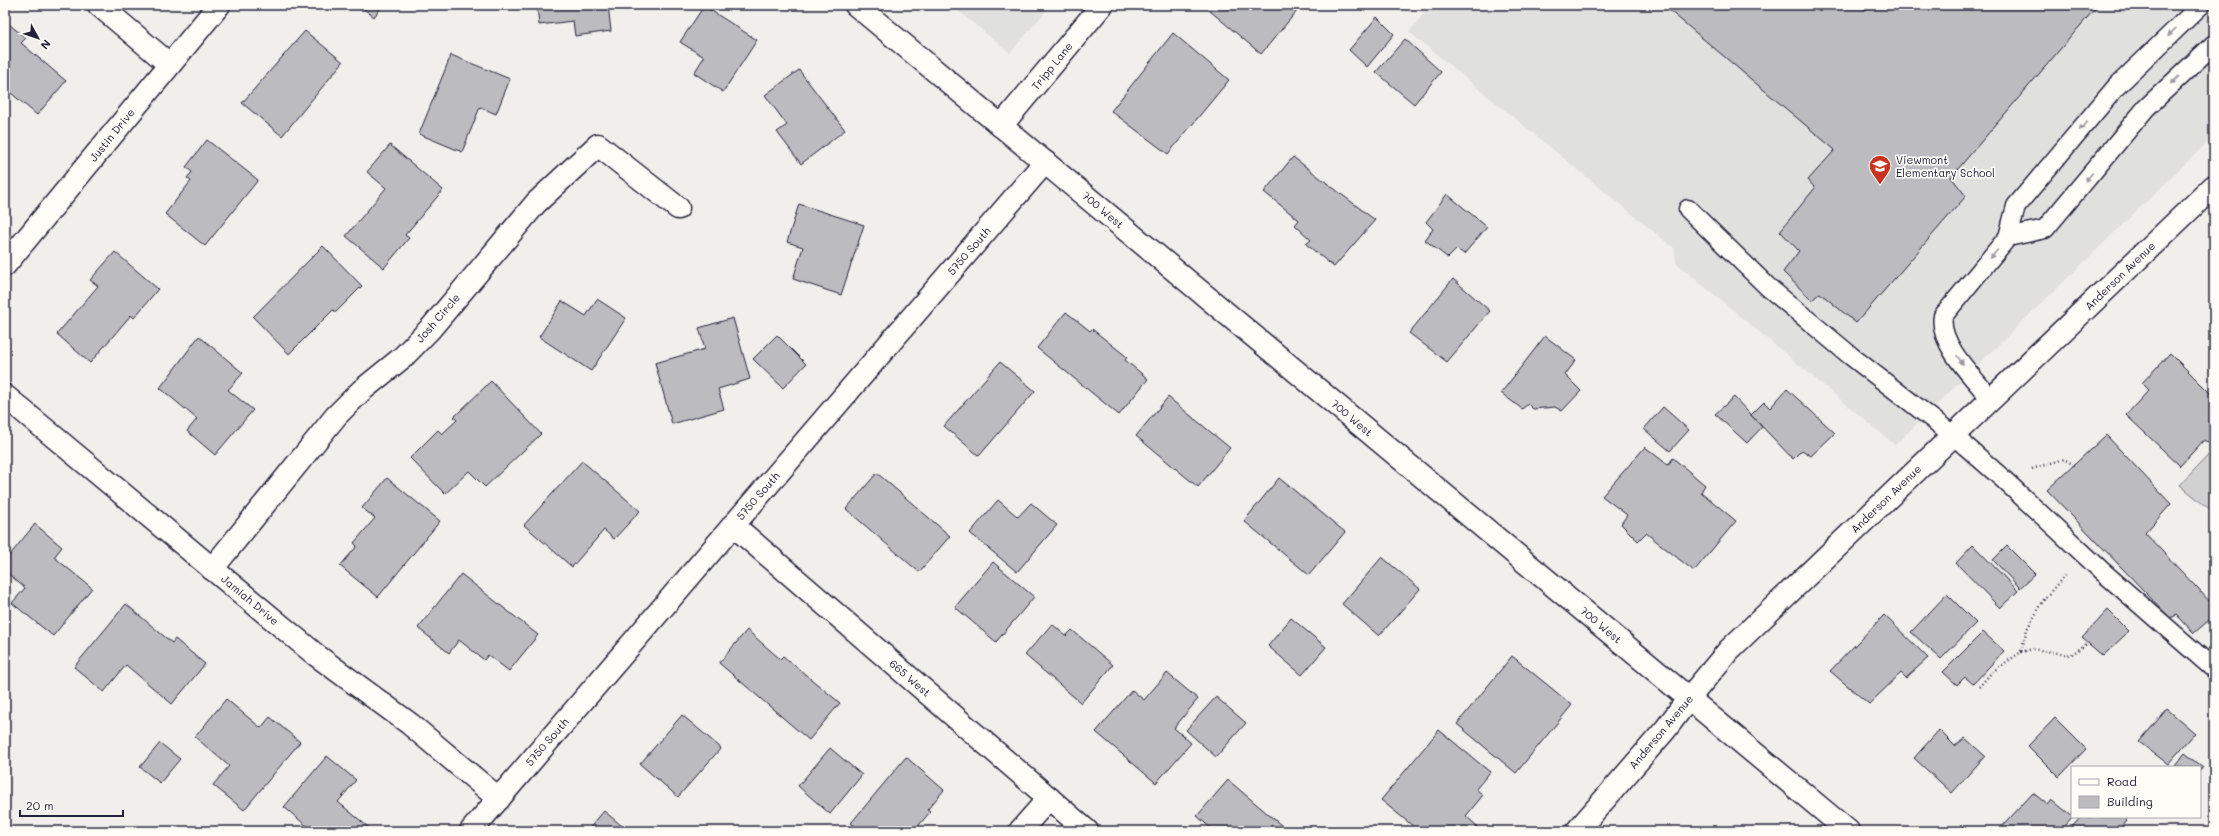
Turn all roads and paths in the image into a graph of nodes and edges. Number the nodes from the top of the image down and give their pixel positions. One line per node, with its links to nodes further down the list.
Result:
1 (99, 5): 7 (street)
2 (219, 5): 7 (street, Justin Drive)
3 (856, 5): 8 (street, 700 West)
4 (1102, 5): 8 (street, Tripp Lane)
5 (2201, 5): 13 (lane, one-way to 13)
6 (2214, 44): 13 (lane, one-way to 13)
7 (169, 64): 14 (street, Justin Drive)
8 (1001, 126): 9 (street, 700 West)
9 (1045, 162): 20 (street, 5750 South); 27 (street, 700 West)
10 (2214, 186): 16 (street, Anderson Avenue)
11 (678, 208): 22 (street, Josh Circle)
12 (1688, 209): 17 (lane)
13 (2008, 237): 16 (lane, one-way to 16)
14 (5, 265)
15 (5, 396): 22 (street, Jamiah Drive)
16 (1991, 399): 17 (street, Anderson Avenue)
17 (1953, 435): 19 (lane); 27 (street, Anderson Avenue)
18 (2074, 465): 19 (path)
19 (2002, 478): 21 (lane)
20 (733, 525): 28 (street, 665 West); 29 (street, 5750 South)
21 (2083, 554): 24 (path); 25 (lane)
22 (212, 569): 29 (street, Jamiah Drive)
23 (2088, 643): 24 (path)
24 (2021, 652): 26 (path)
25 (2214, 670)
26 (1979, 687)
27 (1690, 698): 33 (street, Anderson Avenue); 34 (street, 700 West)
28 (1049, 798): 31 (street); 32 (street, 665 West)
29 (499, 799): 30 (street, 5750 South)
30 (471, 831)
31 (1020, 831)
32 (1087, 831)
33 (1577, 831)
34 (1848, 831)

